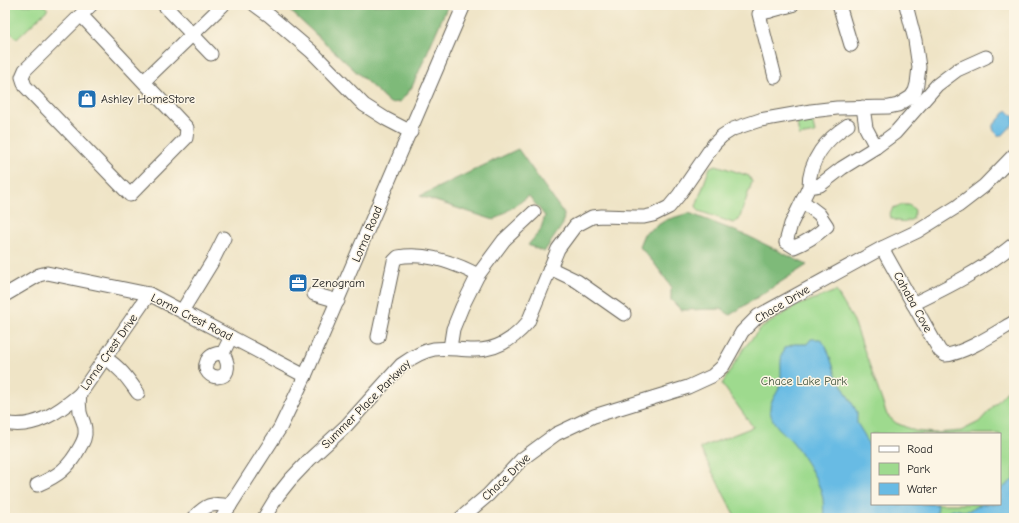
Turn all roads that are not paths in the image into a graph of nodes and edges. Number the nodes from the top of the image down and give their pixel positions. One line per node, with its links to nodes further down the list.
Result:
1 (91, 5): 10 (street)
2 (164, 5): 11 (street)
3 (223, 5): 11 (street)
4 (255, 5): 19 (street)
5 (464, 5): 19 (street, Lorna Road)
6 (792, 5): 9 (street)
7 (839, 5): 12 (street)
8 (906, 5): 17 (street, Summer Place Parkway)
9 (769, 8): 15 (street)
10 (81, 15): 16 (street); 16 (street)
11 (192, 34): 13 (street); 16 (street)
12 (851, 45)
13 (211, 54)
14 (986, 57): 20 (street)
15 (775, 77)
16 (144, 81)
17 (863, 107): 20 (street); 28 (street, Summer Place Parkway)
18 (848, 124): 22 (street)
19 (411, 132): 33 (street, Lorna Road)
20 (876, 147): 22 (street)
21 (1014, 155): 27 (street, Chace Drive)
22 (809, 187): 23 (street)
23 (802, 201)
24 (534, 212): 29 (street)
25 (224, 238): 35 (street)
26 (1014, 244): 34 (street)
27 (882, 248): 34 (street, Cahaba Cove); 52 (street, Chace Drive)
28 (550, 268): 36 (street); 40 (street, Summer Place Parkway)
29 (478, 275): 39 (street); 40 (street)
30 (150, 294): 32 (street, Lorna Crest Road); 35 (street, Lorna Crest Road); 42 (street, Lorna Crest Drive)
31 (314, 294): 33 (street)
32 (5, 295)
33 (338, 301): 43 (street, Lorna Road)
34 (913, 304): 37 (street, Cahaba Cove)
35 (182, 311): 38 (street, Lorna Crest Road)
36 (624, 314)
37 (1014, 322)
38 (231, 337): 41 (street); 43 (street, Lorna Crest Road)
39 (378, 337)
40 (450, 348): 51 (street, Summer Place Parkway)
41 (223, 353)
42 (105, 358): 44 (street, Lorna Crest Drive); 45 (street)
43 (305, 376): 48 (street, Lorna Road)
44 (80, 394): 46 (street); 47 (street, Lorna Crest Drive)
45 (138, 394)
46 (5, 423)
47 (37, 485)
48 (230, 506): 49 (street); 50 (street, Lorna Road)
49 (193, 518)
50 (222, 518)
51 (264, 518)
52 (462, 518)

